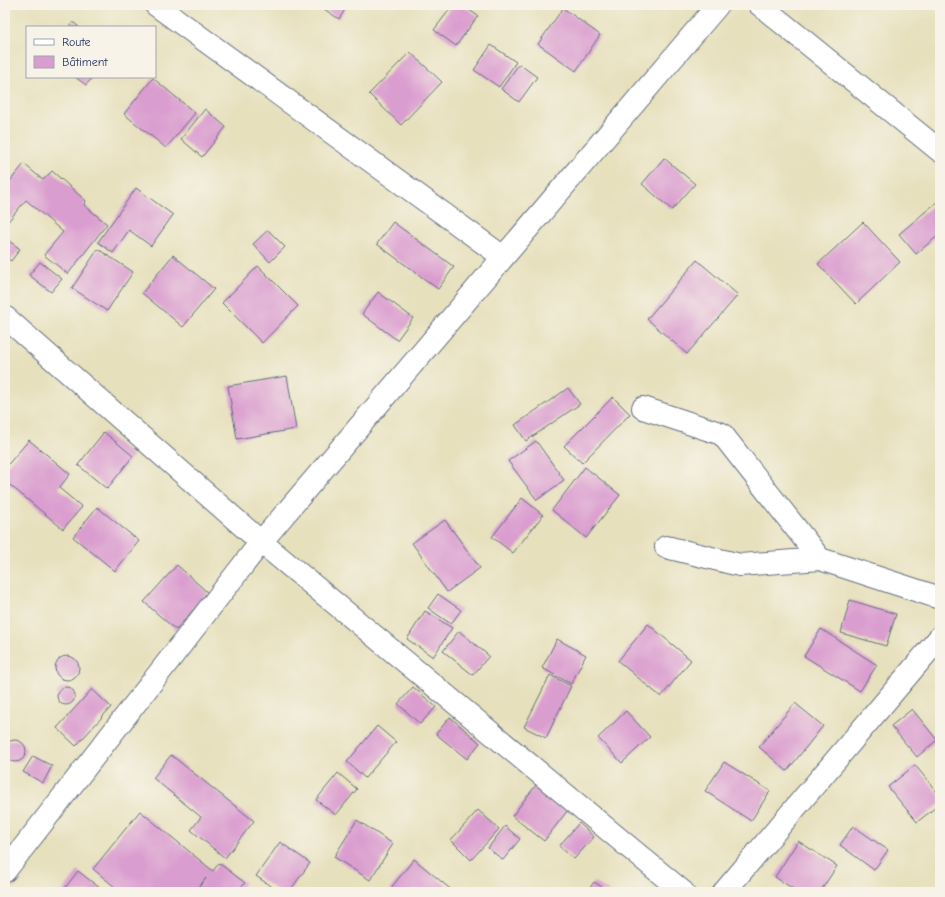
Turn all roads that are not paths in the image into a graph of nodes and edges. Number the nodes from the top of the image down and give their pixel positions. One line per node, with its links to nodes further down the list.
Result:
1 (156, 5): 5 (street)
2 (718, 5): 5 (street)
3 (760, 5): 4 (street)
4 (940, 151)
5 (503, 257): 8 (street)
6 (5, 317): 8 (street)
7 (643, 408): 10 (street)
8 (261, 542): 13 (street); 14 (street)
9 (666, 547): 10 (street)
10 (820, 559): 11 (street)
11 (940, 598)
12 (940, 637): 15 (street)
13 (5, 871)
14 (683, 892)
15 (724, 892)

